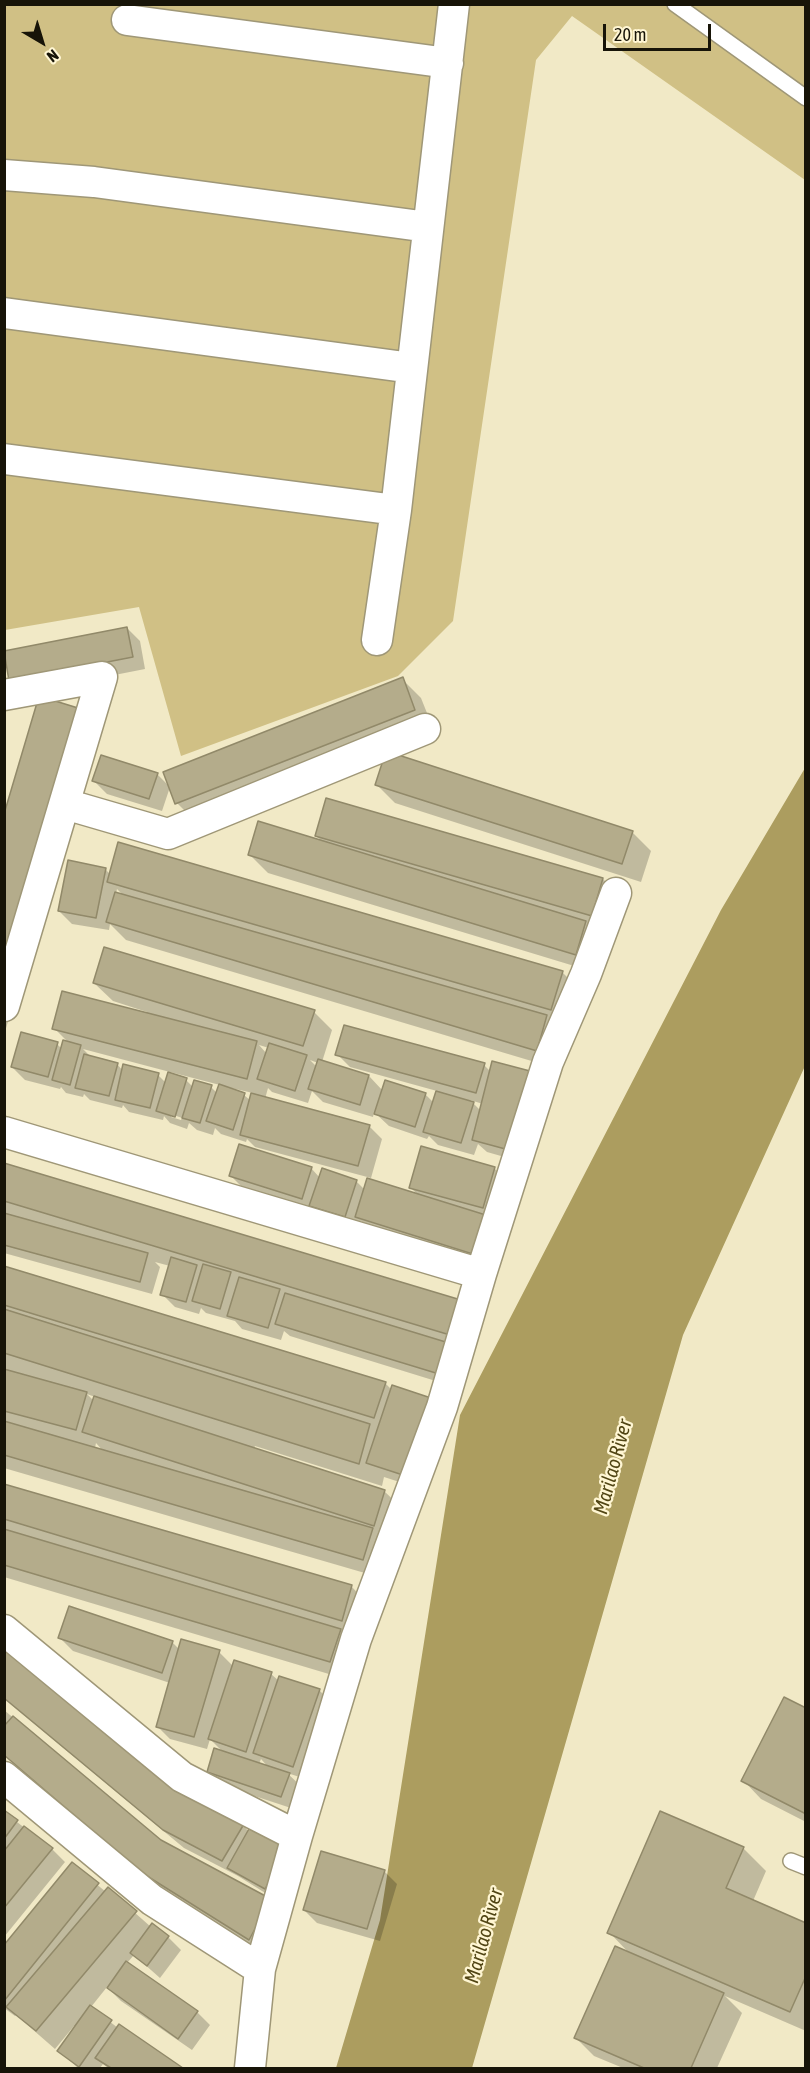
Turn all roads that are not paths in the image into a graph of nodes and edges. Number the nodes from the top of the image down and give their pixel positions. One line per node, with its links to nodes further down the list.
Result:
1 (454, 4): 4 (street)
2 (675, 4): 5 (lane)
3 (127, 20): 4 (street)
4 (448, 63): 7 (street)
5 (806, 98)
6 (4, 175): 7 (street)
7 (428, 227): 9 (street)
8 (4, 313): 9 (street)
9 (412, 368): 11 (street)
10 (4, 459): 11 (street)
11 (396, 510): 12 (street)
12 (377, 640)
13 (4, 694): 15 (street)
14 (425, 729): 15 (street)
15 (65, 804): 17 (street)
16 (616, 893): 19 (street)
17 (4, 1005)
18 (4, 1132): 19 (street)
19 (481, 1274): 22 (street)
20 (4, 1630): 22 (street)
21 (4, 1777): 23 (street)
22 (297, 1836): 23 (street)
23 (260, 1969): 24 (street)
24 (250, 2068)

